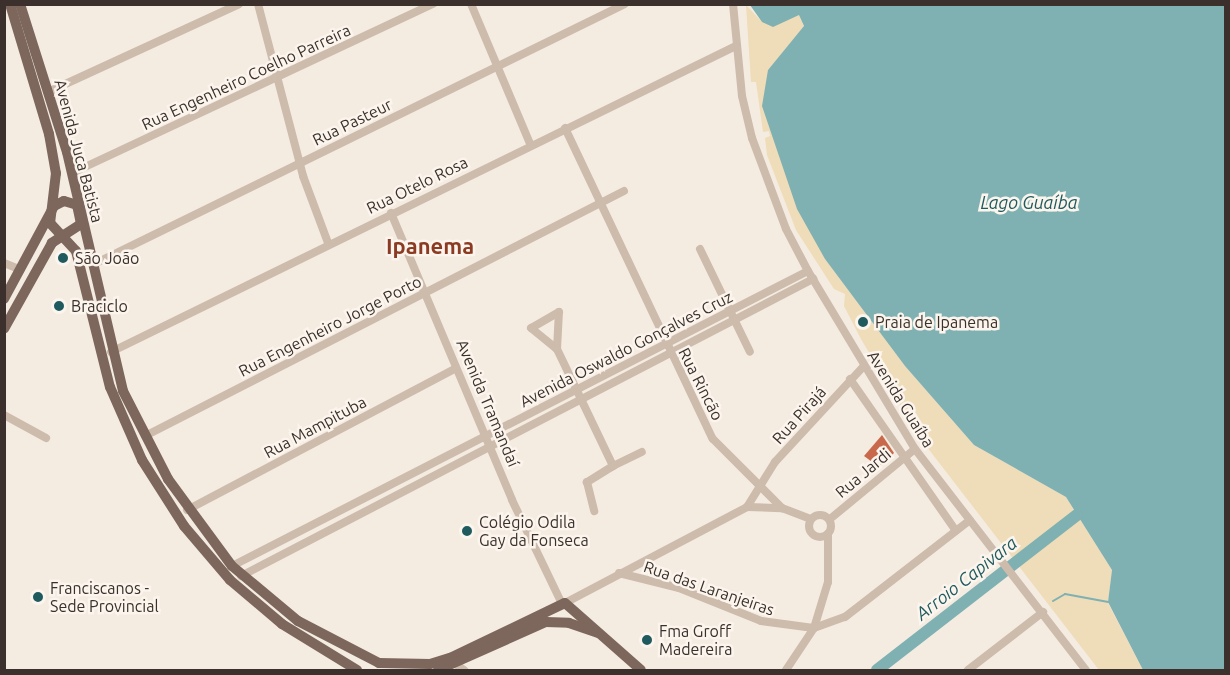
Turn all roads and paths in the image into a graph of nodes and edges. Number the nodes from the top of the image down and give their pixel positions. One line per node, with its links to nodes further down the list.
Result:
1 (10, 4): 19 (main road, Avenida Juca Batista)
2 (20, 4): 12 (main road, Avenida Juca Batista)
3 (239, 4): 12 (street)
4 (258, 4): 11 (street)
5 (433, 4): 11 (street, Rua Engenheiro Coelho Parreira)
6 (471, 4): 10 (street)
7 (625, 4): 10 (street, Rua Pasteur)
8 (733, 4): 9 (street, Avenida Guaíba)
9 (736, 46): 13 (street, Rua Otelo Rosa); 28 (street, Avenida Guaíba)
10 (495, 67): 14 (street); 15 (street, Rua Pasteur)
11 (278, 77): 15 (street); 16 (street, Rua Engenheiro Coelho Parreira)
12 (48, 92): 16 (main road, Avenida Juca Batista)
13 (565, 128): 14 (street, Rua Otelo Rosa); 18 (street, Rua Rincão)
14 (530, 144): 20 (street, Rua Otelo Rosa)
15 (300, 163): 23 (street); 26 (street, Rua Pasteur)
16 (72, 173): 21 (main road, Avenida Juca Batista)
17 (624, 191): 18 (street, Rua Engenheiro Jorge Porto)
18 (601, 202): 29 (street, Rua Engenheiro Jorge Porto); 33 (street, Rua Rincão)
19 (50, 213): 21 (main road); 22 (main road); 27 (main road, Avenida Juca Batista)
20 (391, 213): 23 (street, Rua Otelo Rosa); 29 (street, Avenida Tramandaí)
21 (82, 214): 22 (main road); 26 (main road, Avenida Juca Batista)
22 (63, 235): 32 (main road); 76 (main road)
23 (328, 243): 35 (street, Rua Otelo Rosa)
24 (700, 249): 31 (street)
25 (4, 262): 27 (street)
26 (92, 265): 35 (main road, Avenida Juca Batista)
27 (21, 270): 30 (main road, Avenida Juca Batista)
28 (810, 275): 31 (street, Avenida Oswaldo Gonçalves Cruz); 37 (street, Avenida Guaíba)
29 (424, 292): 38 (street, Avenida Tramandaí); 43 (street, Rua Engenheiro Jorge Porto)
30 (4, 299)
31 (730, 315): 33 (street, Avenida Oswaldo Gonçalves Cruz); 36 (street)
32 (4, 329)
33 (667, 347): 40 (street, Avenida Oswaldo Gonçalves Cruz); 51 (street, Rua Rincão)
34 (557, 349): 34 (street); 40 (street)
35 (111, 352): 43 (main road, Avenida Juca Batista)
36 (750, 352)
37 (864, 366): 39 (street, Rua Pirajá); 46 (street, Avenida Guaíba)
38 (456, 368): 42 (street, Avenida Tramandaí); 55 (street, Rua Mampituba)
39 (850, 379): 48 (street, Avenida Guaíba); 51 (street, Rua Pirajá)
40 (578, 394): 42 (street, Avenida Oswaldo Gonçalves Cruz); 45 (street, Avenida Oswaldo Gonçalves Cruz); 49 (street)
41 (4, 415): 44 (street)
42 (486, 435): 45 (street, Avenida Tramandaí); 50 (street, Avenida Oswaldo Gonçalves Cruz)
43 (145, 436): 55 (main road, Avenida Juca Batista)
44 (46, 438)
45 (490, 444): 52 (street, Avenida Oswaldo Gonçalves Cruz); 68 (street, Avenida Tramandaí)
46 (915, 449): 48 (street, Rua Jardi); 60 (street, Avenida Guaíba)
47 (642, 453): 49 (street)
48 (904, 457): 58 (street, Rua Jardi); 62 (street, Avenida Guaíba)
49 (613, 466): 56 (street)
50 (401, 480): 52 (street); 59 (street, Avenida Oswaldo Gonçalves Cruz)
51 (760, 487): 53 (street, Rua Pirajá); 54 (street, Rua Rincão)
52 (406, 489): 61 (street, Avenida Oswaldo Gonçalves Cruz)
53 (747, 507): 54 (street); 65 (street)
54 (782, 508): 57 (street, Rua Rincão)
55 (187, 510): 64 (main road, Avenida Juca Batista)
56 (594, 511)
57 (810, 519): 58 (street); 63 (street)
58 (830, 519): 63 (street)
59 (324, 520): 61 (street); 64 (street, Avenida Oswaldo Gonçalves Cruz)
60 (970, 520): 62 (street, Rua das Laranjeiras); 70 (street, Avenida Guaíba)
61 (329, 529): 66 (street, Avenida Oswaldo Gonçalves Cruz)
62 (956, 531): 72 (street, Rua das Laranjeiras)
63 (828, 534): 72 (street)
64 (232, 566): 66 (main road, Avenida Juca Batista)
65 (619, 573): 67 (street); 72 (street, Rua das Laranjeiras)
66 (241, 576): 74 (main road, Avenida Juca Batista)
67 (589, 590): 68 (street); 69 (street)
68 (562, 604): 69 (main road); 71 (main road); 74 (main road)
69 (576, 610): 71 (main road); 73 (main road)
70 (1043, 612): 81 (street); 82 (street, Avenida Guaíba)
71 (564, 622): 73 (main road); 75 (main road)
72 (814, 628): 80 (street)
73 (600, 634): 79 (main road)
74 (380, 666): 77 (main road)
75 (461, 668): 78 (main road)
76 (357, 670)
77 (365, 670)
78 (438, 670)
79 (641, 670)
80 (786, 670)
81 (968, 670)
82 (1086, 670)

